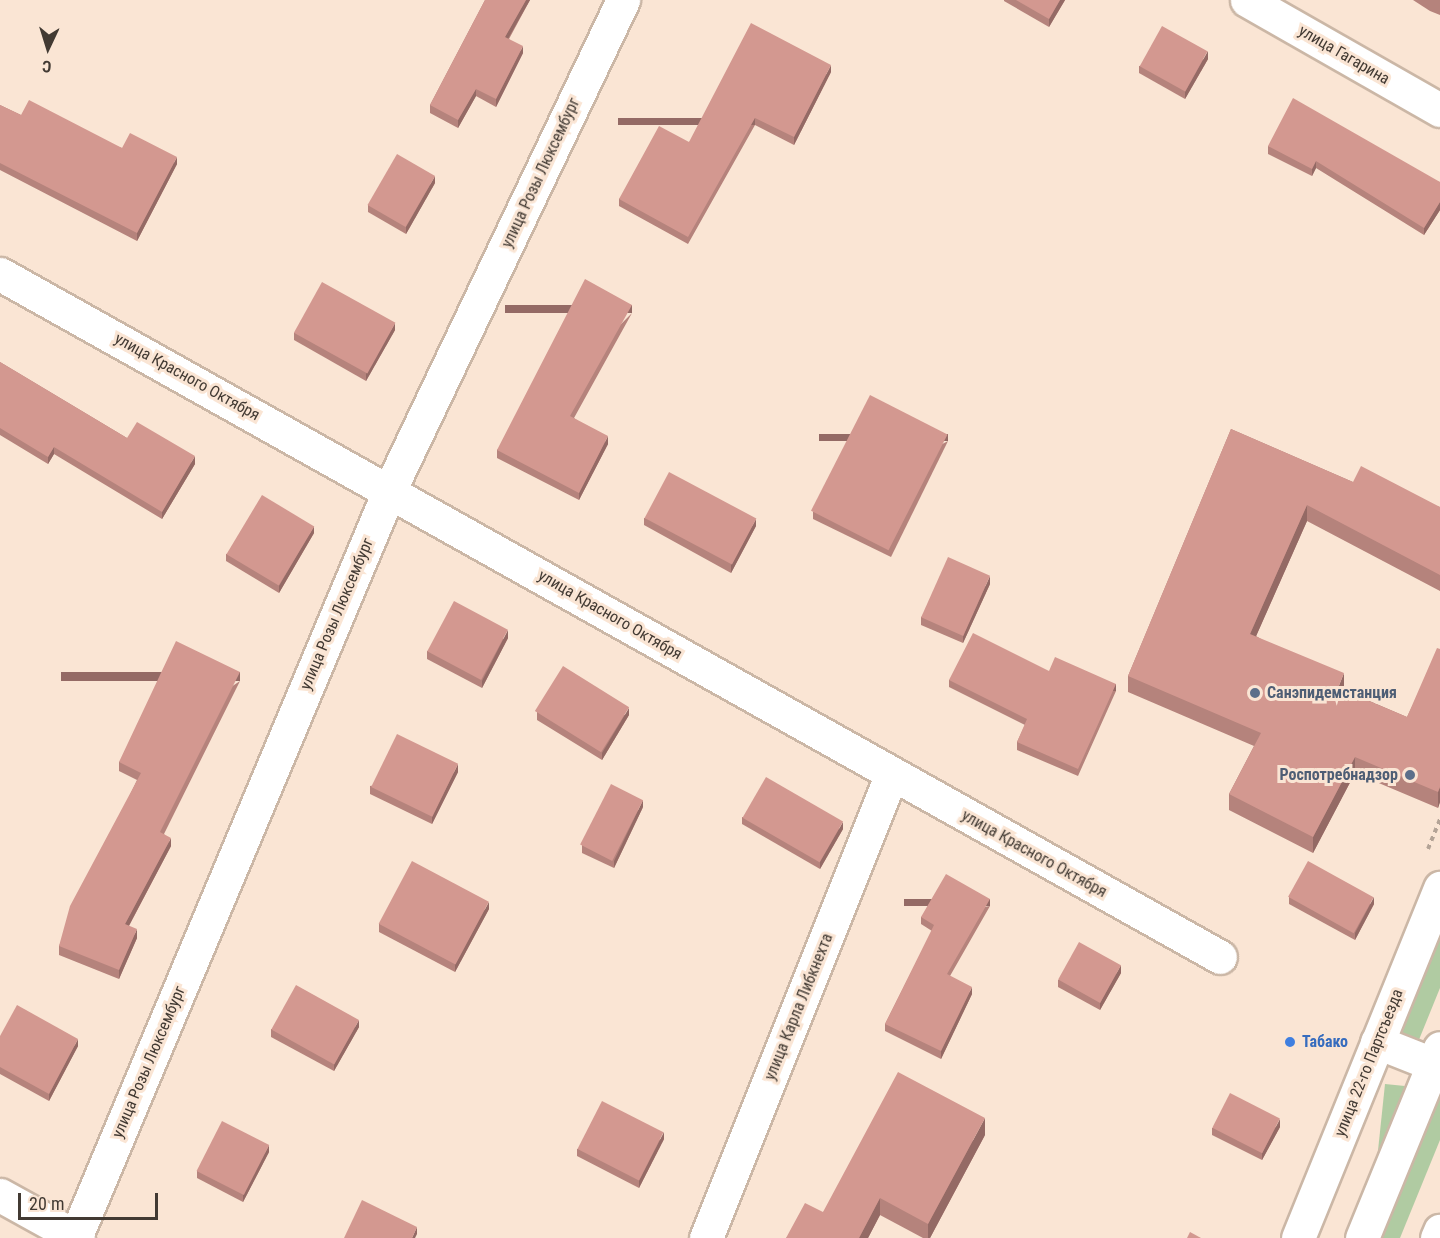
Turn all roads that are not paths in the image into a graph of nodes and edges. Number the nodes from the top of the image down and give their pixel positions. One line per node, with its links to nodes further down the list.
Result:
1 (623, 0): 5 (street, улица Розы Люксембург)
2 (1247, 0): 3 (street, улица Гагарина)
3 (1440, 110)
4 (0, 274): 5 (street, улица Красного Октября)
5 (390, 489): 6 (street, улица Красного Октября); 13 (street, улица Розы Люксембург)
6 (891, 776): 8 (street, улица Красного Октября); 14 (street, улица Карла Либкнехта)
7 (1440, 888): 9 (street, улица 22-го Партсъезда)
8 (1220, 957)
9 (1377, 1042): 10 (street); 15 (street, улица 22-го Партсъезда)
10 (1438, 1060): 16 (street)
11 (0, 1195): 13 (street)
12 (1440, 1231): 17 (street)
13 (76, 1237)
14 (706, 1238)
15 (1299, 1238)
16 (1362, 1238)
17 (1437, 1238)

